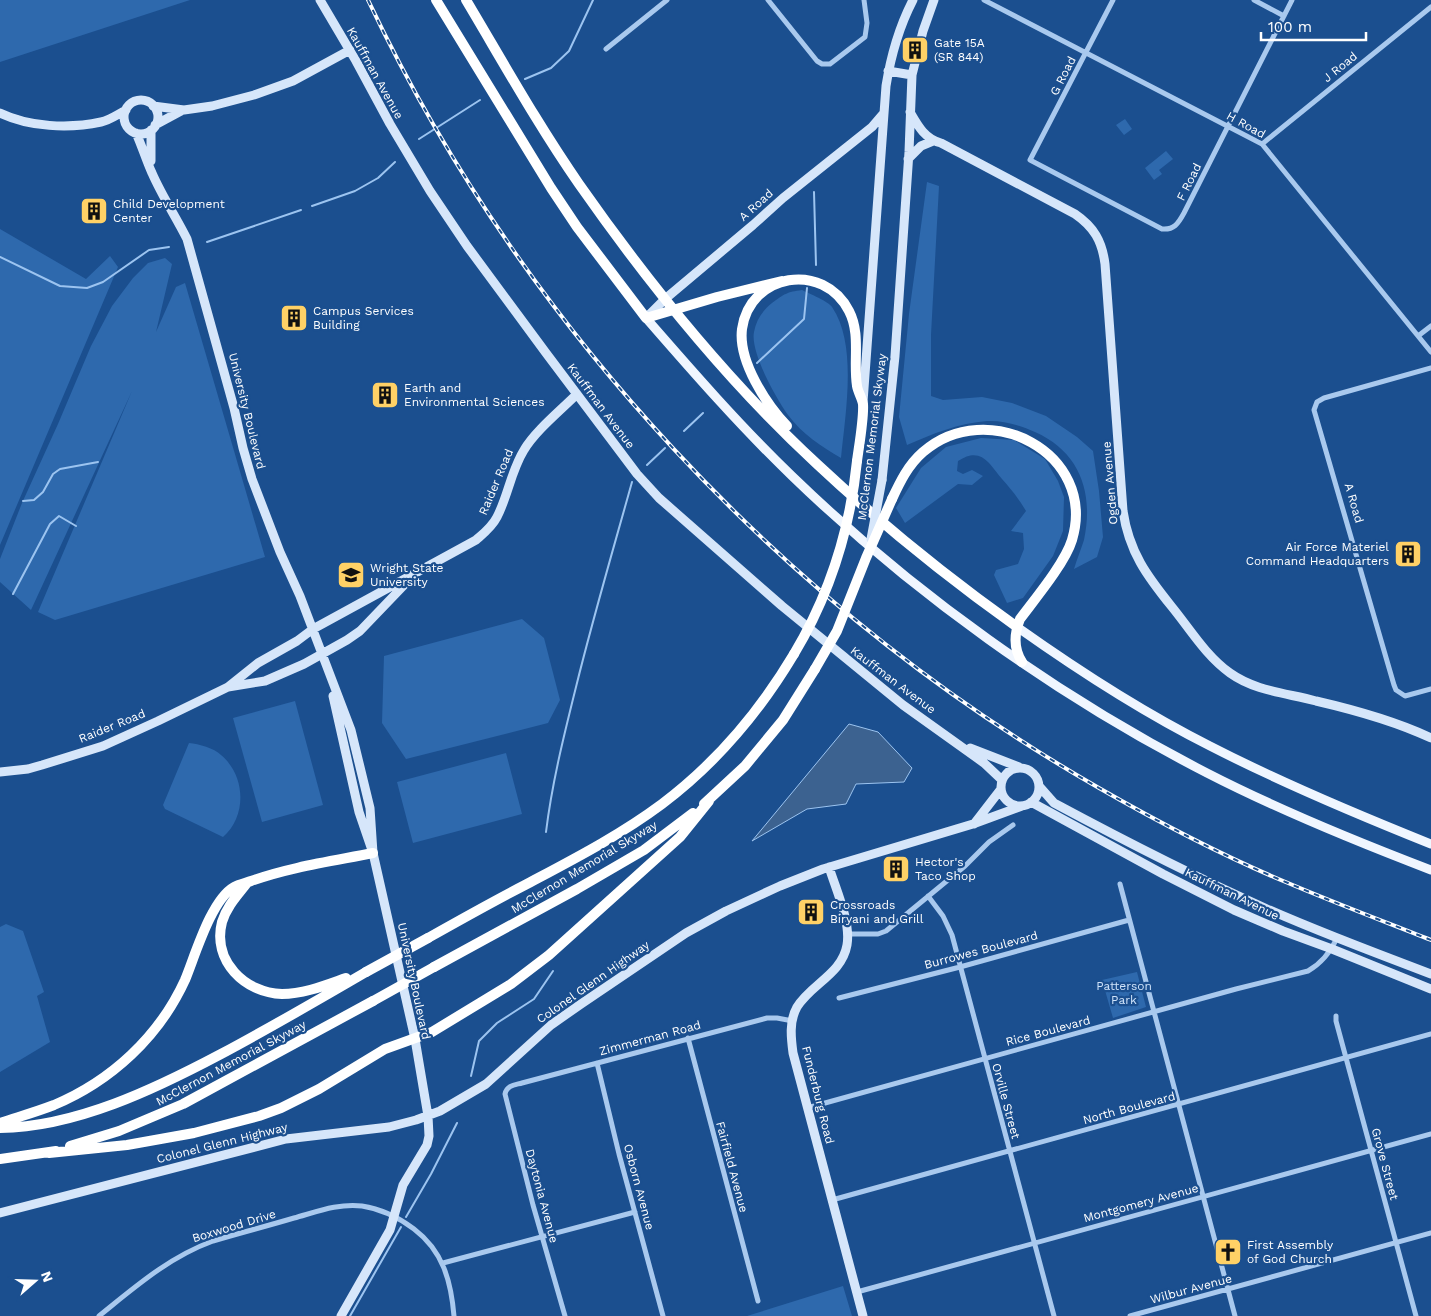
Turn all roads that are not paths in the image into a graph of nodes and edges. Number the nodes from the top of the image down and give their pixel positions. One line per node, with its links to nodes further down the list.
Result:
1 (320, 0): 16 (street, Kauffman Avenue)
2 (436, 0): 39 (highway)
3 (466, 0): 37 (highway)
4 (667, 0): 15 (street)
5 (768, 0): 6 (street)
6 (864, 0)
7 (913, 0): 18 (street, McClernon Memorial Skyway)
8 (934, 0): 19 (street, McClernon Memorial Skyway)
9 (984, 0): 17 (street, H Road)
10 (1113, 0): 17 (street, G Road)
11 (1254, 0): 14 (street)
12 (1292, 0): 14 (street, F Road)
13 (1431, 7): 32 (street, J Road)
14 (1284, 16): 27 (street, F Road)
15 (606, 49)
16 (350, 50): 22 (street); 44 (street, Kauffman Avenue)
17 (1086, 52): 27 (street, H Road); 34 (street, G Road)
18 (889, 67): 19 (street); 25 (street, McClernon Memorial Skyway)
19 (912, 71): 23 (street, McClernon Memorial Skyway)
20 (153, 106): 21 (street, University Boulevard); 22 (street); 29 (street, University Boulevard)
21 (126, 110): 26 (street, University Boulevard); 28 (street)
22 (184, 110): 29 (street)
23 (910, 112): 31 (street); 33 (street, McClernon Memorial Skyway)
24 (0, 113): 26 (street, University Boulevard)
25 (884, 113): 37 (street, A Road); 45 (street, McClernon Memorial Skyway)
26 (102, 122): 28 (street, University Boulevard)
27 (1228, 126): 32 (street, H Road); 34 (street, F Road)
28 (128, 127): 30 (street, University Boulevard)
29 (153, 128): 30 (street); 35 (street, University Boulevard)
30 (136, 133): 35 (street, University Boulevard)
31 (933, 141): 33 (street); 55 (street, Ogden Avenue)
32 (1262, 144): 41 (street, H Road)
33 (908, 159): 47 (street, McClernon Memorial Skyway, bridge)
34 (1030, 160)
35 (152, 173): 50 (street, University Boulevard)
36 (782, 281): 38 (highway); 45 (highway); 46 (highway)
37 (665, 299): 38 (highway); 39 (street, A Road)
38 (674, 310): 39 (highway); 46 (highway)
39 (646, 318): 52 (main road)
40 (1431, 326): 41 (street)
41 (1418, 336): 42 (street, H Road)
42 (1431, 352)
43 (1431, 368): 54 (street, A Road)
44 (577, 394): 48 (street, Raider Road); 56 (street, Kauffman Avenue)
45 (863, 404): 79 (highway, McClernon Memorial Skyway, bridge)
46 (847, 491): 49 (highway)
47 (866, 558): 49 (highway, bridge); 62 (highway, McClernon Memorial Skyway, bridge)
48 (429, 566): 50 (street, Raider Road); 51 (street, Raider Road)
49 (1017, 627): 52 (highway); 67 (main road)
50 (313, 629): 51 (street, University Boulevard); 53 (street, Raider Road)
51 (323, 654): 53 (street, Raider Road); 68 (street, University Boulevard)
52 (1022, 662): 70 (main road)
53 (228, 687): 58 (street, Raider Road)
54 (1431, 689)
55 (1431, 738)
56 (958, 743): 57 (street, Kauffman Avenue); 59 (street, Kauffman Avenue)
57 (1019, 768): 59 (street); 60 (street)
58 (0, 772)
59 (1002, 780): 61 (street)
60 (1039, 786): 63 (street); 76 (street, Kauffman Avenue)
61 (1001, 790): 64 (street); 65 (street)
62 (709, 801): 88 (highway); 101 (highway, McClernon Memorial Skyway, bridge)
63 (1031, 802): 64 (street); 77 (street, Kauffman Avenue)
64 (1022, 806): 65 (street, Colonel Glenn Highway)
65 (973, 824): 69 (street, Colonel Glenn Highway)
66 (1014, 825): 73 (street)
67 (1431, 844)
68 (373, 852): 71 (highway); 88 (street, University Boulevard)
69 (829, 867): 75 (street, Funderburg Road); 95 (street, Colonel Glenn Highway)
70 (1431, 870)
71 (247, 882): 79 (highway); 96 (highway)
72 (1120, 884): 74 (street)
73 (928, 896): 75 (street); 78 (street, Orville Street)
74 (1129, 920): 78 (street, Burrowes Boulevard); 83 (street)
75 (848, 934): 85 (street, Funderburg Road)
76 (1337, 938): 77 (street, Rice Boulevard); 80 (street, Kauffman Avenue)
77 (1332, 949): 81 (street, Kauffman Avenue); 83 (street, Rice Boulevard)
78 (960, 967): 82 (street, Burrowes Boulevard); 90 (street, Orville Street)
79 (366, 972): 97 (highway, McClernon Memorial Skyway)
80 (1431, 974)
81 (1431, 989)
82 (839, 998)
83 (1153, 1012): 90 (street, Rice Boulevard); 93 (street)
84 (1336, 1016): 89 (street, Grove Street)
85 (793, 1021): 87 (street, Zimmerman Road); 94 (street, Funderburg Road)
86 (1431, 1034): 89 (street, North Boulevard)
87 (688, 1038): 91 (street, Zimmerman Road); 115 (street, Fairfield Avenue)
88 (415, 1039): 95 (street, University Boulevard); 101 (highway)
89 (1346, 1058): 93 (street, North Boulevard); 100 (street, Grove Street)
90 (984, 1059): 94 (street, Rice Boulevard); 99 (street, Orville Street)
91 (597, 1063): 92 (street, Zimmerman Road); 105 (street, Osborn Avenue)
92 (514, 1085): 109 (street, Daytonia Avenue)
93 (1178, 1104): 99 (street, North Boulevard); 103 (street)
94 (807, 1108): 104 (street, Funderburg Road)
95 (428, 1116): 106 (street, Colonel Glenn Highway); 107 (street, University Boulevard)
96 (0, 1123)
97 (0, 1128)
98 (1431, 1134): 100 (street, Montgomery Avenue)
99 (1009, 1151): 104 (street, North Boulevard); 111 (street, Orville Street)
100 (1371, 1151): 103 (street, Montgomery Avenue); 110 (street, Grove Street)
101 (49, 1153): 102 (highway, McClernon Memorial Skyway)
102 (0, 1159)
103 (1203, 1197): 111 (street, Montgomery Avenue); 113 (street)
104 (832, 1200): 114 (street, Funderburg Road)
105 (635, 1212): 109 (street); 120 (street, Osborn Avenue)
106 (0, 1213)
107 (394, 1216): 112 (street, Boxwood Drive); 116 (street, Boxwood Drive); 117 (street, University Boulevard)
108 (1431, 1233): 110 (street, Wilbur Avenue)
109 (542, 1237): 112 (street); 119 (street, Daytonia Avenue)
110 (1396, 1242): 113 (street, Wilbur Avenue); 125 (street, Grove Street)
111 (1034, 1244): 114 (street, Montgomery Avenue); 122 (street, Orville Street)
112 (444, 1263): 118 (street)
113 (1228, 1289): 123 (street, Wilbur Avenue); 124 (street)
114 (857, 1292): 121 (street, Funderburg Road)
115 (758, 1301)
116 (99, 1316)
117 (341, 1316)
118 (454, 1316)
119 (565, 1316)
120 (663, 1316)
121 (863, 1316)
122 (1054, 1316)
123 (1130, 1316)
124 (1235, 1316)
125 (1416, 1316)

